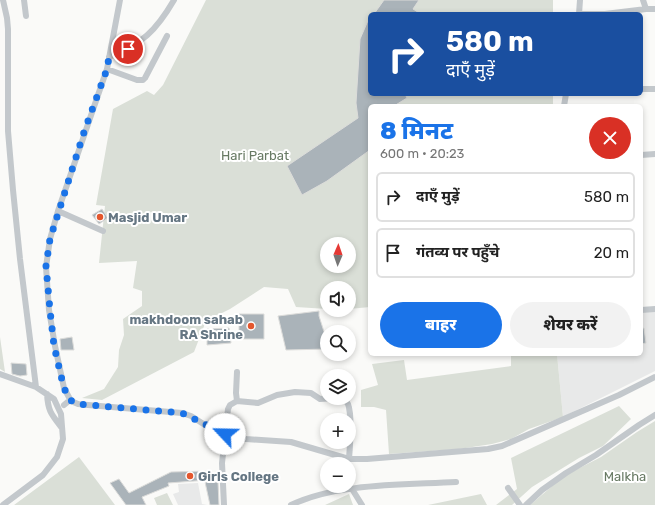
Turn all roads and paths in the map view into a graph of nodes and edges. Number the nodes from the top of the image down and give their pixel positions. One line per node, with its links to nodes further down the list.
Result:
1 (3, 0): 26 (street)
2 (24, 0): 11 (street)
3 (120, 0): 13 (street)
4 (174, 0): 13 (street)
5 (580, 0): 9 (street)
6 (643, 0): 8 (street)
7 (655, 8): 8 (street)
8 (646, 10): 10 (street)
9 (579, 12)
10 (626, 12)
11 (26, 16)
12 (168, 36): 14 (street)
13 (109, 57): 14 (street)
14 (107, 69): 19 (street)
15 (643, 89): 16 (street)
16 (655, 89)
17 (655, 154): 18 (street)
18 (643, 155)
19 (58, 211): 20 (street); 29 (street)
20 (102, 231)
21 (655, 309): 22 (street)
22 (643, 310)
23 (237, 372): 30 (street)
24 (0, 374): 26 (street)
25 (655, 377): 38 (street)
26 (36, 387): 27 (street)
27 (46, 394): 32 (street); 34 (street)
28 (320, 399): 30 (street)
29 (70, 400): 32 (street); 35 (street)
30 (237, 401): 35 (street)
31 (349, 405): 37 (street)
32 (61, 407): 34 (street)
33 (655, 415): 49 (street)
34 (62, 428): 44 (street)
35 (225, 434): 36 (street); 45 (street)
36 (342, 457)
37 (349, 457)
38 (356, 459)
39 (456, 482): 41 (street)
40 (508, 488): 48 (street)
41 (356, 489)
42 (331, 493): 46 (street)
43 (354, 493): 47 (street)
44 (3, 505)
45 (224, 505)
46 (291, 505)
47 (362, 505)
48 (520, 505)
49 (526, 505)

